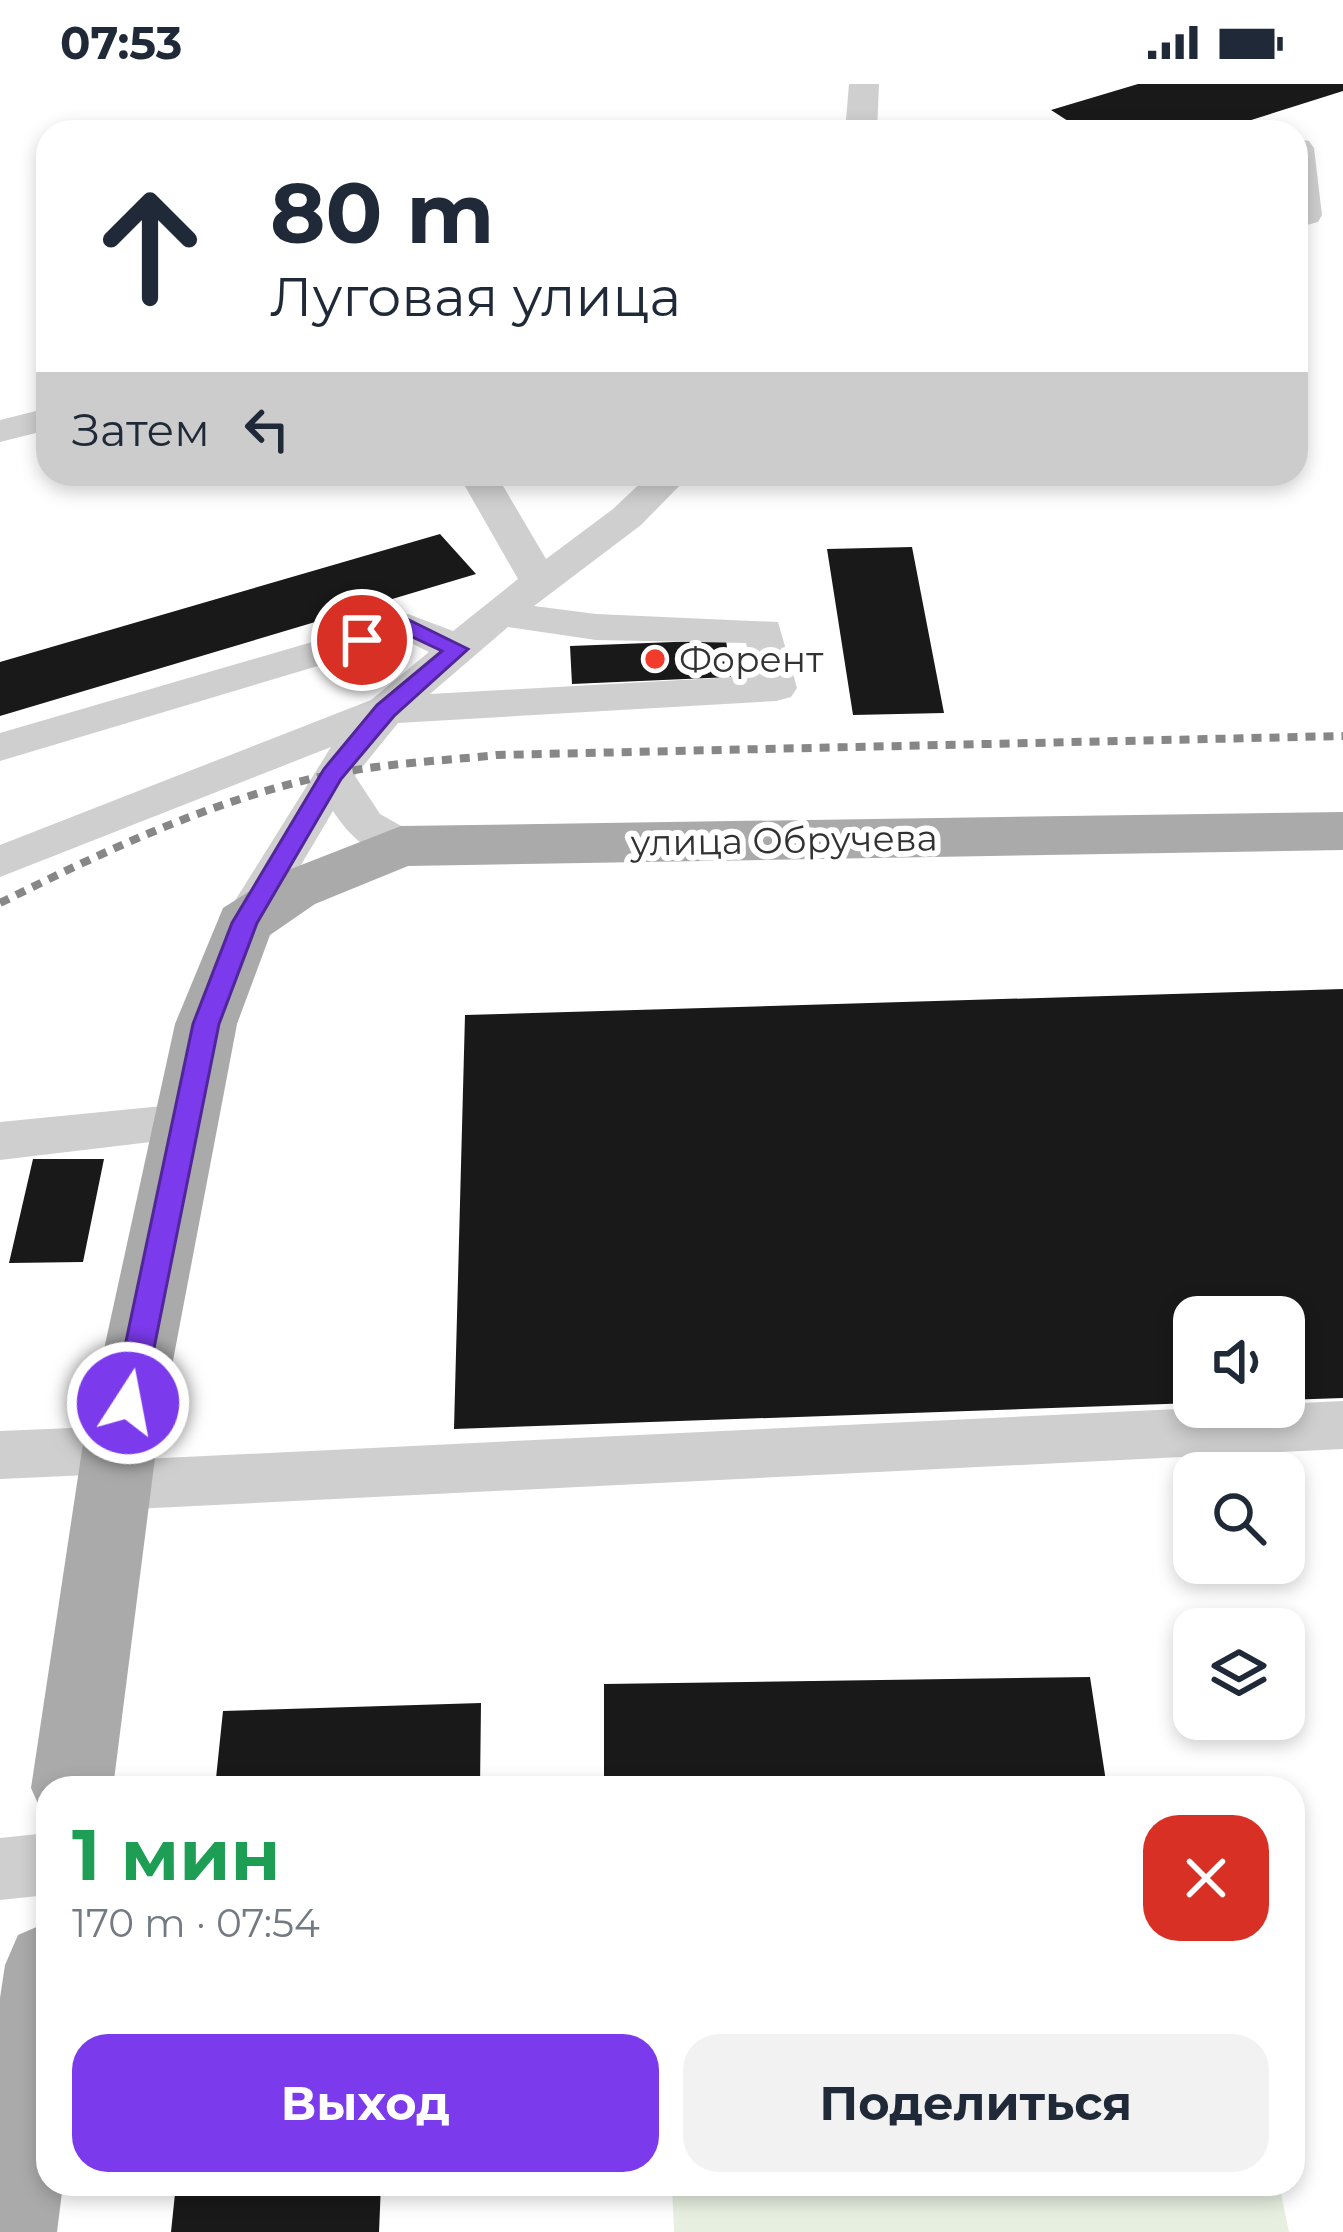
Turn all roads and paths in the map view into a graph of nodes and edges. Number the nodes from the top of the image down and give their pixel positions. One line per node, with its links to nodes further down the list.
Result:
1 (864, 84): 2 (street)
2 (862, 120)
3 (36, 422): 4 (street)
4 (0, 431)
5 (485, 486): 7 (street)
6 (659, 486): 7 (street)
7 (540, 582): 8 (street)
8 (500, 613): 9 (street); 10 (street)
9 (457, 649): 10 (street); 11 (street)
10 (386, 710): 12 (street); 15 (street)
11 (0, 747)
12 (332, 775): 14 (street); 16 (street)
13 (1343, 830): 14 (main road, улица Обручева)
14 (401, 846): 16 (main road, улица Обручева)
15 (0, 862)
16 (244, 923): 17 (main road)
17 (183, 1123): 18 (street); 21 (main road)
18 (0, 1141)
19 (1343, 1426): 21 (street)
20 (0, 1455): 21 (street)
21 (116, 1468): 22 (main road)
22 (74, 1776)
23 (36, 1865): 24 (street)
24 (0, 1869)
25 (36, 2052): 26 (main road)
26 (11, 2232)

